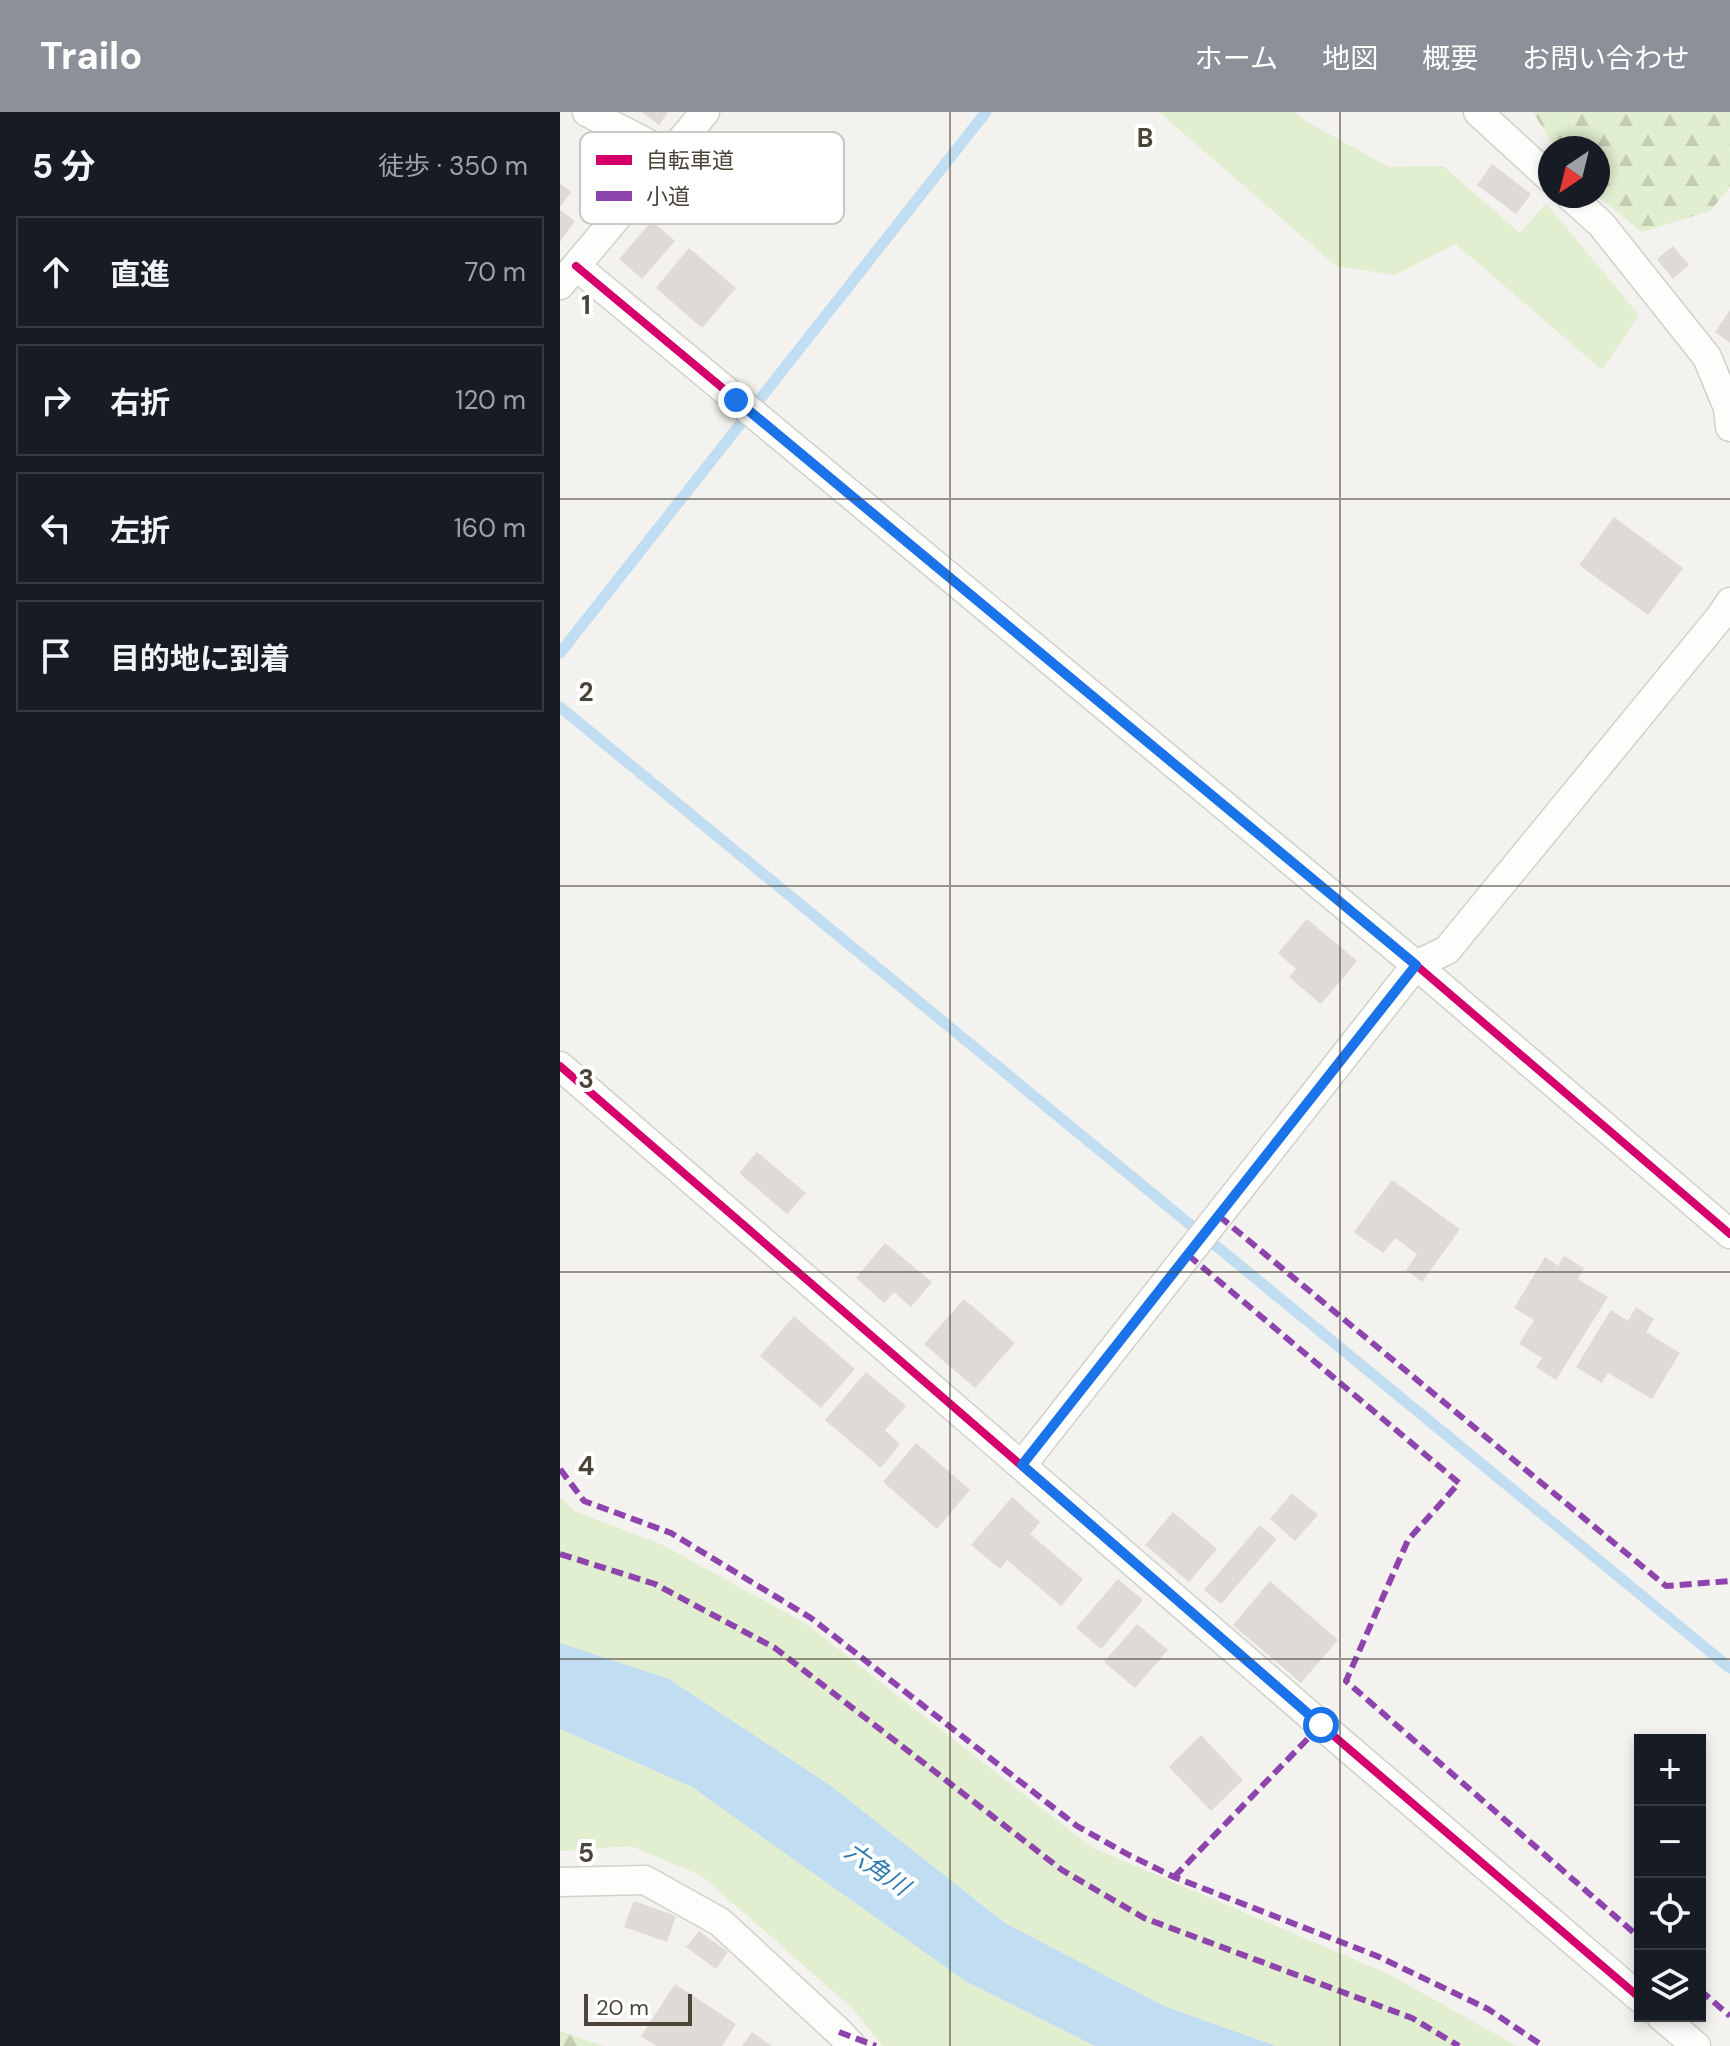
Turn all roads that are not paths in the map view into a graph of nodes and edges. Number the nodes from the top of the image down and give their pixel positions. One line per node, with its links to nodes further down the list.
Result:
1 (587, 112): 4 (street)
2 (705, 112): 5 (street)
3 (1478, 112): 6 (street)
4 (626, 132)
5 (689, 132)
6 (1538, 167)
7 (1583, 208): 10 (street)
8 (612, 224): 9 (street)
9 (568, 276): 12 (street)
10 (1730, 427)
11 (1727, 613): 12 (street)
12 (1416, 965): 14 (street); 15 (street)
13 (560, 1066): 15 (street)
14 (1730, 1234)
15 (1022, 1465): 17 (street)
16 (560, 1882): 19 (street)
17 (1634, 1993)
18 (1668, 2022): 20 (street)
19 (852, 2046)
20 (1696, 2046)

